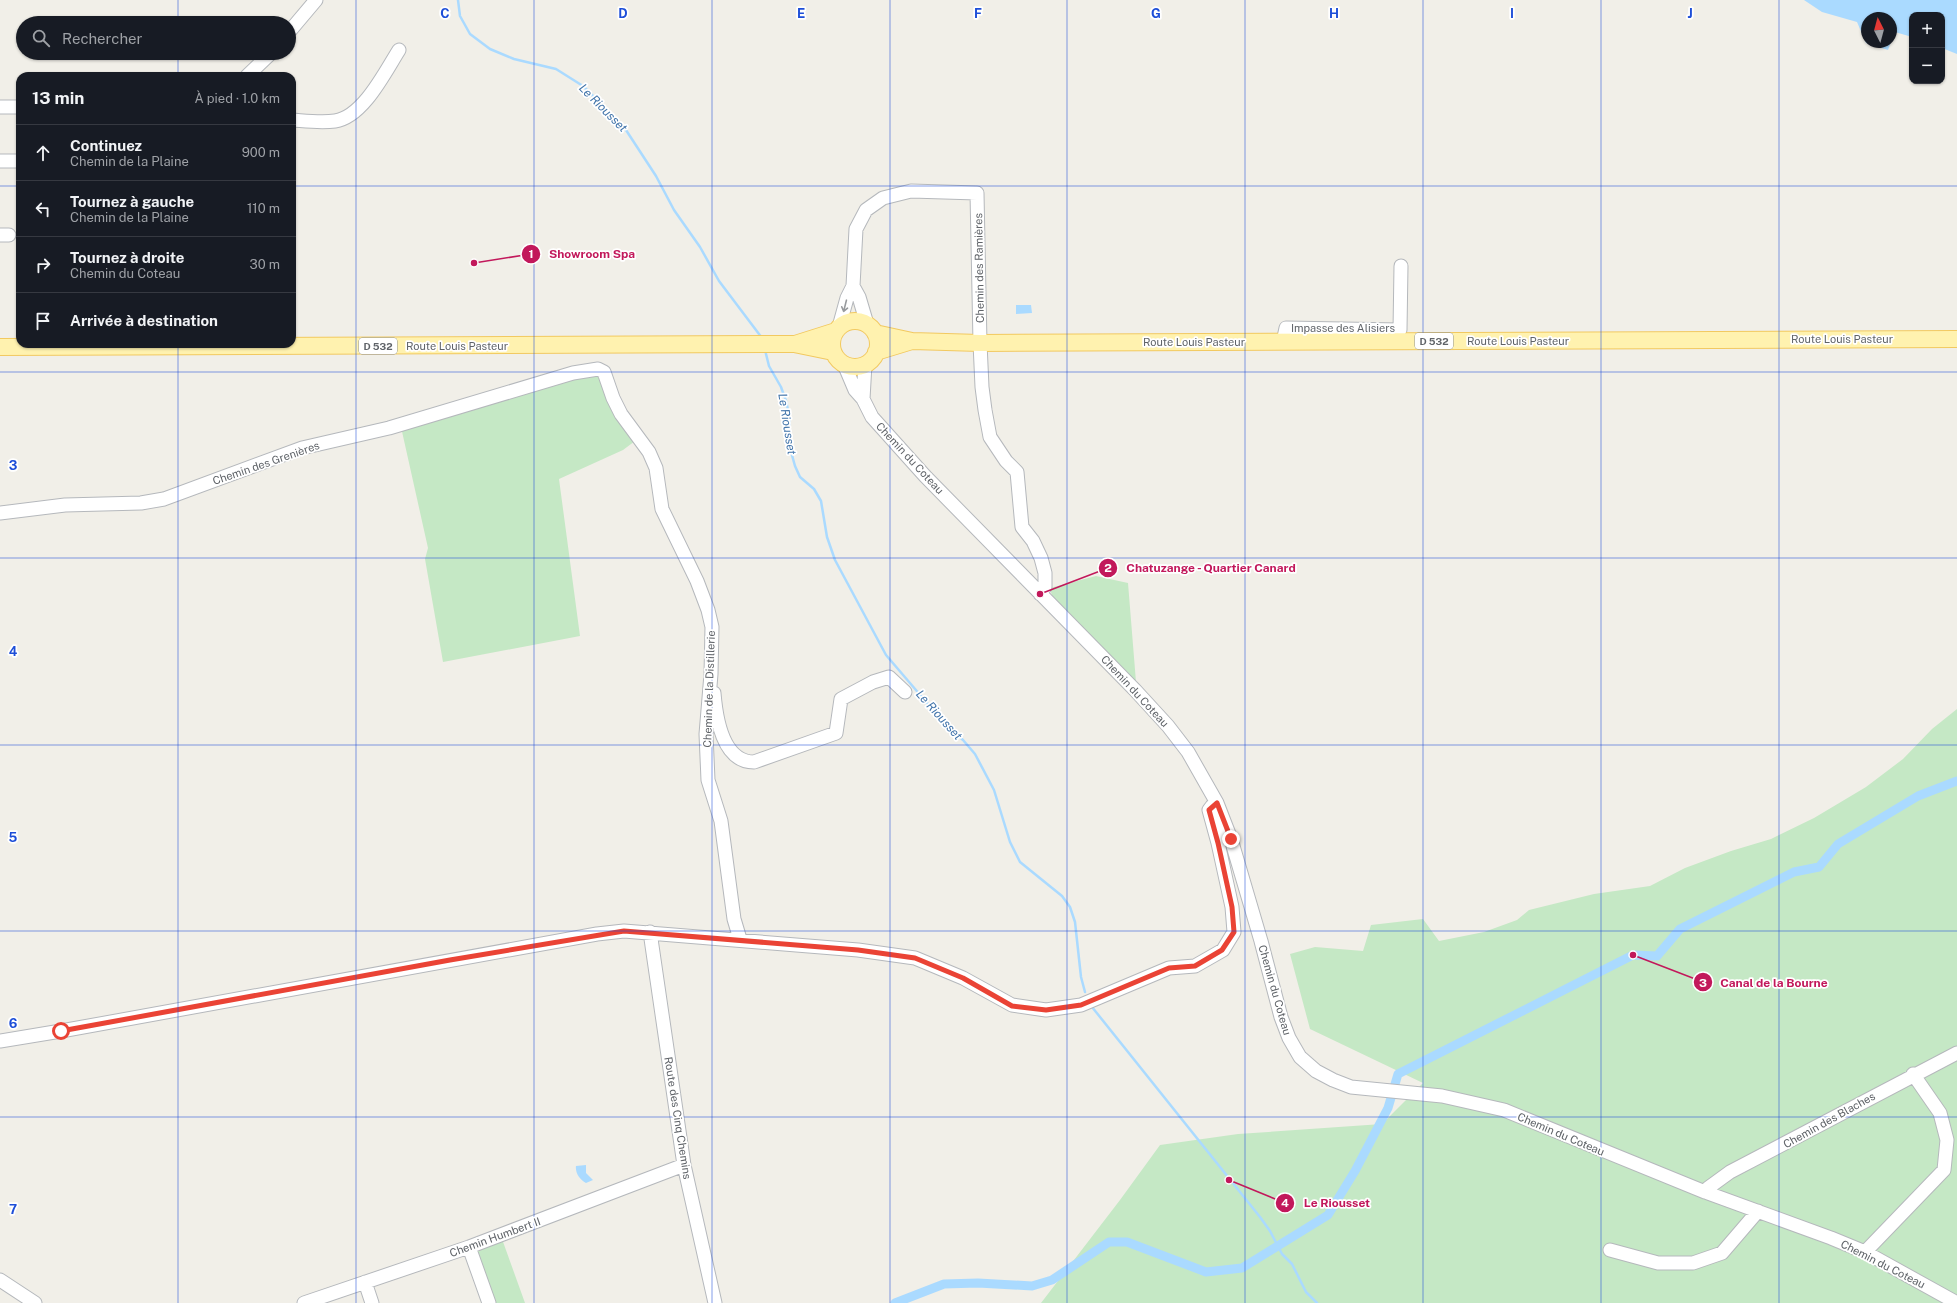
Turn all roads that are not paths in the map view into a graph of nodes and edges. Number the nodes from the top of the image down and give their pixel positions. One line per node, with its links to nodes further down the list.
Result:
1 (316, 0): 2 (street)
2 (296, 24)
3 (399, 50): 8 (street)
4 (264, 60): 5 (street)
5 (251, 72)
6 (0, 107): 7 (street)
7 (16, 107)
8 (296, 120)
9 (0, 161): 10 (street)
10 (16, 161)
11 (1401, 266): 17 (street, Impasse des Alisiers)
12 (853, 286): 13 (street); 14 (street, one-way to 14); 18 (street, Chemin des Ramières)
13 (871, 328): 14 (main road); 16 (main road, Route Louis Pasteur / D 532); 24 (main road)
14 (838, 329): 19 (main road, Route Louis Pasteur / D 532); 23 (main road)
15 (1957, 339): 17 (main road, Route Louis Pasteur / D 532)
16 (912, 341): 18 (main road, Route Louis Pasteur / D 532); 24 (main road, Route Louis Pasteur / D 532)
17 (1283, 342): 18 (main road, Route Louis Pasteur / D 532)
18 (980, 343): 30 (street, Chemin des Ramières)
19 (794, 344): 20 (main road, Route Louis Pasteur / D 532); 23 (main road, Route Louis Pasteur / D 532)
20 (296, 346)
21 (0, 347): 22 (main road, Route Louis Pasteur / D 532)
22 (16, 347)
23 (833, 352): 25 (main road)
24 (876, 352): 26 (main road)
25 (844, 364): 26 (main road); 28 (street, Chemin du Coteau)
26 (865, 364): 28 (street, Chemin du Coteau)
27 (598, 369): 29 (street, Chemin des Grenières); 31 (street, Chemin de la Distillerie)
28 (863, 399): 30 (street, Chemin du Coteau)
29 (0, 513)
30 (1040, 594): 33 (street, Chemin du Coteau)
31 (712, 663): 32 (street); 35 (street, Chemin de la Distillerie)
32 (905, 692)
33 (1217, 803): 35 (street); 40 (street, Chemin du Coteau)
34 (650, 932): 35 (street); 36 (street); 39 (street, Route des Cinq Chemins)
35 (740, 939)
36 (0, 1041)
37 (1957, 1053): 38 (street, Chemin des Blaches)
38 (1913, 1074): 40 (street, Chemin des Blaches); 44 (street)
39 (684, 1165): 42 (street, Chemin Humbert II); 51 (street, Route des Cinq Chemins)
40 (1705, 1192): 41 (street, Chemin du Coteau)
41 (1758, 1211): 43 (street); 44 (street, Chemin du Coteau)
42 (469, 1247): 46 (street, Chemin Humbert II); 50 (street)
43 (1610, 1250)
44 (1865, 1252): 52 (street, Chemin du Coteau)
45 (0, 1280): 47 (street)
46 (365, 1282): 48 (street, Chemin Humbert II); 49 (street)
47 (35, 1303)
48 (304, 1303)
49 (372, 1303)
50 (489, 1303)
51 (715, 1303)
52 (1957, 1303)

